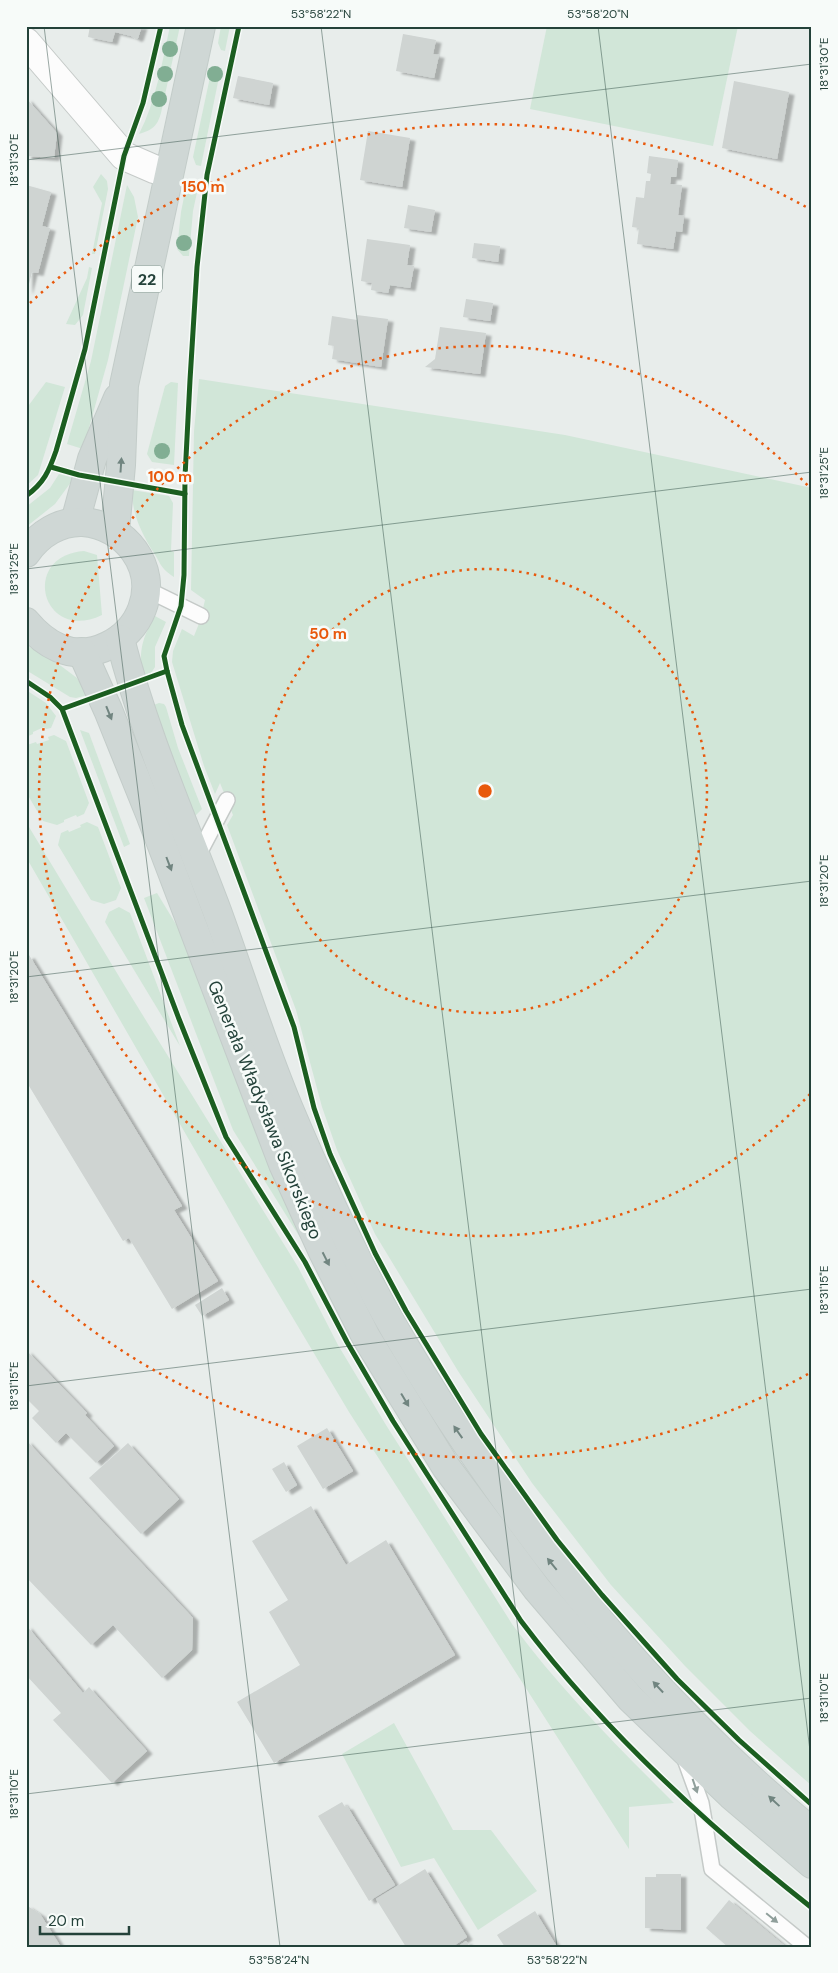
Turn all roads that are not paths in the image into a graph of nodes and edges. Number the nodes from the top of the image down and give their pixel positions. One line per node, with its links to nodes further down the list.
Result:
1 (201, 26): 3 (main road, 22)
2 (26, 42): 3 (street)
3 (169, 173): 4 (main road, 22)
4 (124, 385): 5 (main road, 22); 6 (main road, 22, one-way to 4)
5 (75, 522): 6 (main road); 7 (main road)
6 (115, 531): 8 (main road)
7 (26, 553)
8 (146, 590): 9 (lane); 11 (main road)
9 (201, 616)
10 (26, 622): 12 (main road)
11 (120, 640): 12 (main road); 14 (main road, Generała Władysława Sikorskiego)
12 (82, 652): 15 (main road, Generała Władysława Sikorskiego, one-way to 15)
13 (227, 800): 14 (lane)
14 (197, 857): 16 (main road, Generała Władysława Sikorskiego, one-way to 14)
15 (676, 1742): 17 (main road, Generała Władysława Sikorskiego); 18 (lane, one-way to 18)
16 (812, 1832)
17 (812, 1864)
18 (807, 1947)

